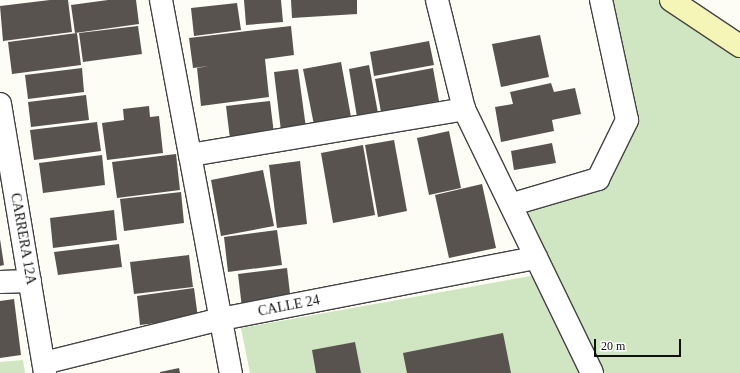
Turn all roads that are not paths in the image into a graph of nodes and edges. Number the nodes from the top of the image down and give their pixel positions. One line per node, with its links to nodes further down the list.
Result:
1 (161, 0): 9 (street)
2 (437, 0): 7 (street)
3 (601, 0): 10 (street)
4 (671, 0): 5 (street)
5 (740, 46)
6 (0, 104): 8 (street, CARRERA 12A)
7 (464, 109): 9 (street); 10 (street)
8 (2, 128): 12 (street, CARRERA 12A)
9 (190, 155): 14 (street)
10 (513, 204): 11 (street)
11 (536, 258): 14 (street, CALLE 24); 17 (street)
12 (30, 281): 13 (street); 15 (street, CARRERA 12A)
13 (0, 282)
14 (221, 319): 15 (street, CALLE 24); 16 (street)
15 (44, 368)
16 (232, 373)
17 (592, 373)

